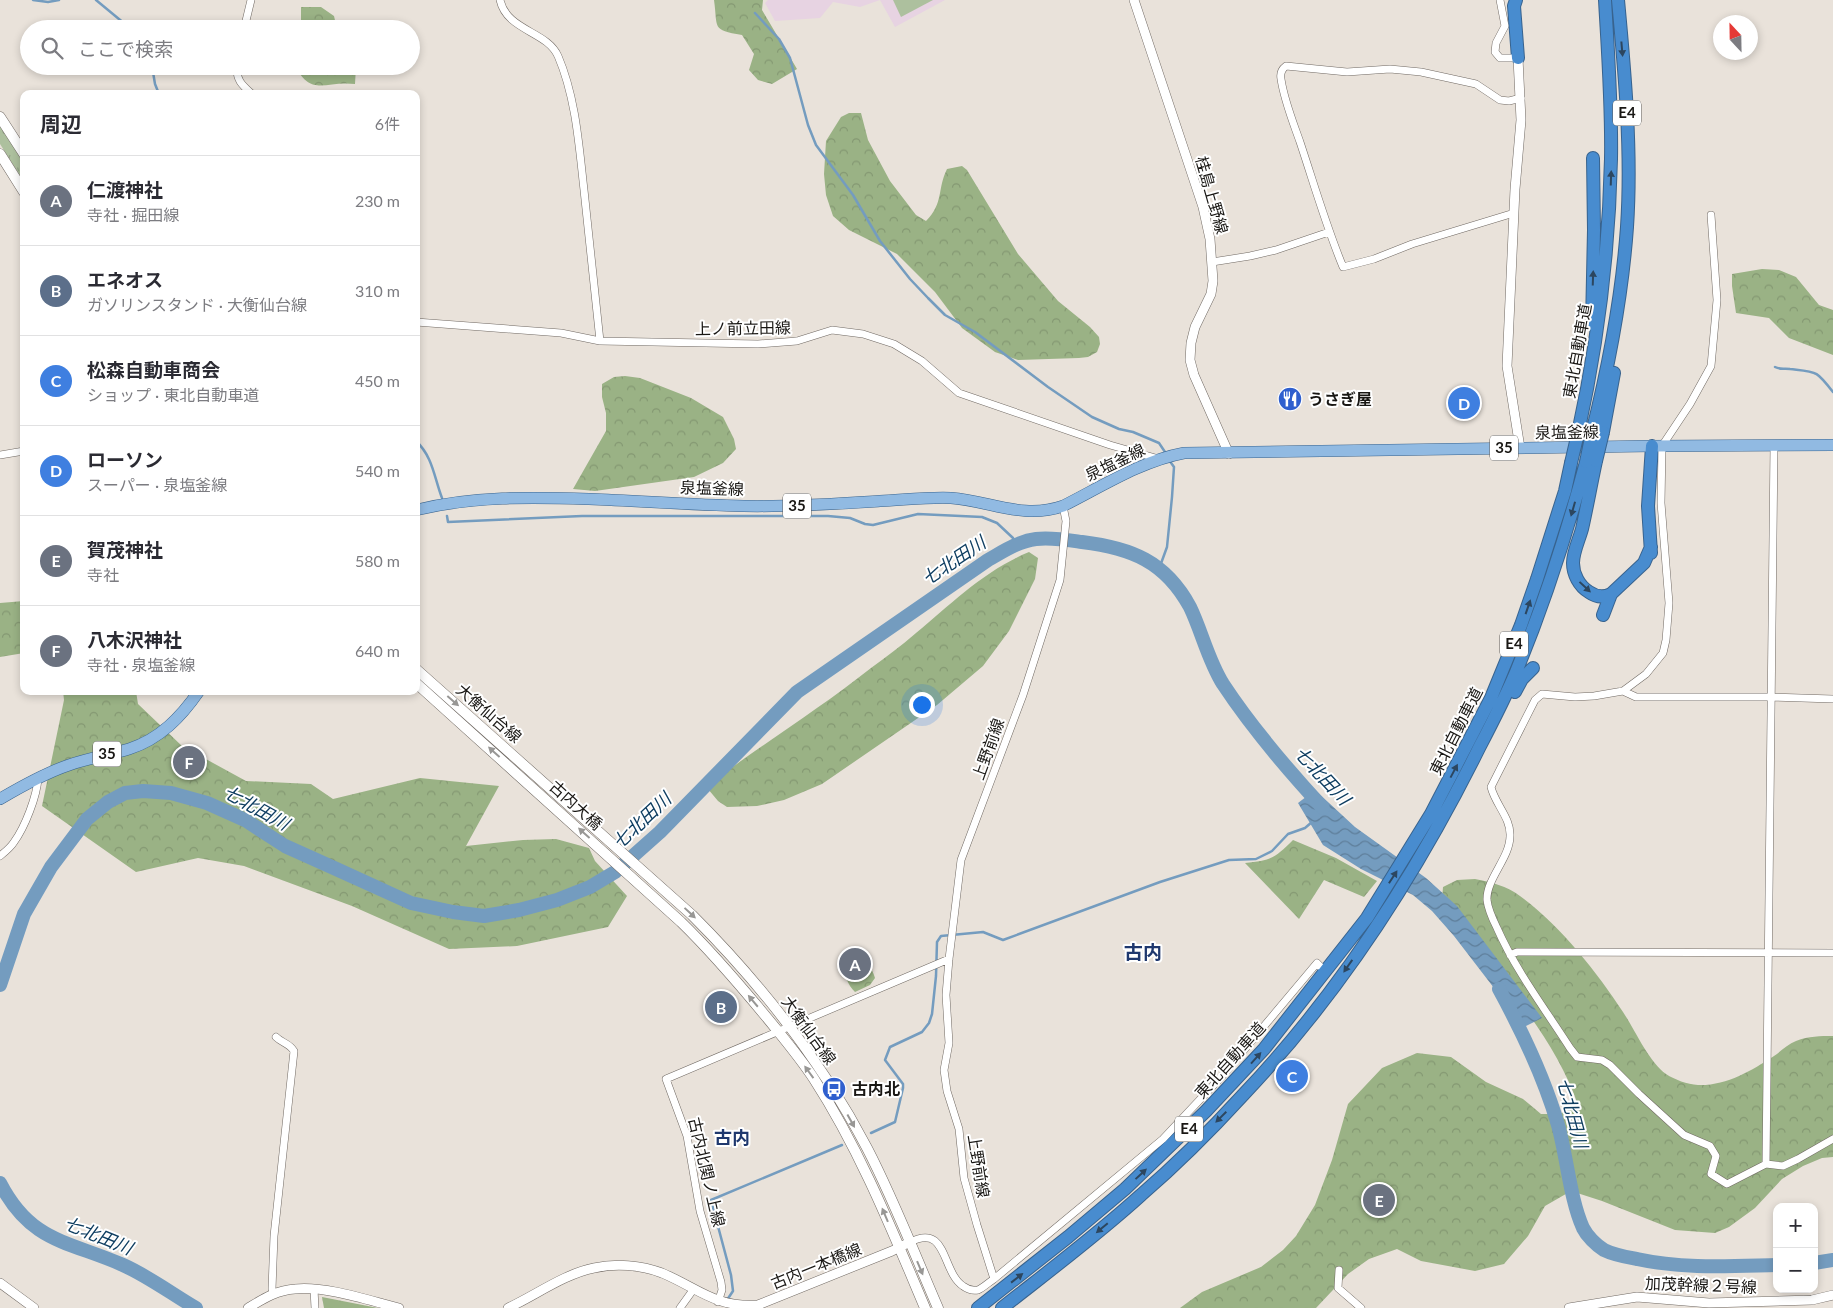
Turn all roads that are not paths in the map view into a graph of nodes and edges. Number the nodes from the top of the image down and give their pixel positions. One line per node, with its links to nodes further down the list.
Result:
1 (251, 0): 9 (street)
2 (500, 0): 25 (street)
3 (1134, 0): 23 (street, 桂島上野線)
4 (1500, 0): 11 (street)
5 (1516, 0): 10 (highway)
6 (1523, 0): 10 (highway)
7 (1604, 0): 26 (highway, 東北自動車道 / E4, one-way to 7)
8 (1618, 0): 35 (highway, 東北自動車道 / E4, one-way to 35, bridge)
9 (246, 20)
10 (1516, 21): 11 (highway)
11 (1518, 58): 14 (street)
12 (236, 75): 13 (street)
13 (247, 90)
14 (1521, 98): 20 (street); 22 (street)
15 (0, 117): 16 (main road)
16 (20, 148)
17 (0, 154): 19 (main road)
18 (1593, 158): 26 (highway, one-way to 18)
19 (20, 186)
20 (1514, 212): 22 (street); 30 (street)
21 (1711, 215): 28 (street)
22 (1329, 232): 23 (street)
23 (1212, 262): 32 (street, 桂島上野線)
24 (420, 322): 25 (street, 上ノ前立田線)
25 (600, 341): 34 (street, 上ノ前立田線)
26 (1586, 396): 52 (highway, 東北自動車道 / E4, one-way to 26, bridge)
27 (1833, 445): 29 (main road, 泉塩釜線 / 35)
28 (1657, 446): 29 (main road, 泉塩釜線 / 35); 30 (main road, 泉塩釜線 / 35); 38 (highway); 43 (street)
29 (1774, 446): 45 (street)
30 (1520, 448): 32 (main road, 泉塩釜線 / 35)
31 (20, 452): 33 (street)
32 (1229, 454): 34 (main road, 泉塩釜線 / 35)
33 (0, 455)
34 (1167, 457): 36 (main road, 泉塩釜線 / 35)
35 (1591, 462): 38 (highway, one-way to 38); 50 (highway, 東北自動車道 / E4, one-way to 50)
36 (1063, 506): 37 (main road, 泉塩釜線 / 35); 62 (street, 上野前線)
37 (420, 509)
38 (1612, 598): 39 (highway)
39 (1603, 615)
40 (1533, 668): 50 (highway)
41 (420, 673): 48 (main road, 大衡仙台線, one-way to 48)
42 (420, 687): 49 (main road, 大衡仙台線, one-way to 42)
43 (1624, 691): 45 (street); 61 (street)
44 (197, 695): 47 (main road, 35)
45 (1770, 697): 46 (street); 59 (street)
46 (1833, 699)
47 (38, 778): 51 (main road, 35); 53 (street)
48 (542, 780): 54 (main road, 古内大橋)
49 (531, 785): 55 (main road, 古内大橋, one-way to 49)
50 (1461, 785): 52 (highway, 東北自動車道 / E4)
51 (0, 799)
52 (1435, 819): 58 (highway, 東北自動車道 / E4)
53 (0, 856)
54 (654, 880): 56 (main road, 大衡仙台線)
55 (646, 889): 57 (main road, 大衡仙台線)
56 (664, 889): 57 (main road); 64 (main road, 大衡仙台線, one-way to 64)
57 (656, 897): 65 (main road, 大衡仙台線, one-way to 57)
58 (1371, 922): 88 (highway, 東北自動車道 / E4, one-way to 58); 89 (highway, 東北自動車道 / E4, one-way to 89)
59 (1768, 952): 60 (street); 61 (street); 68 (street)
60 (1833, 953)
61 (1510, 955): 68 (street)
62 (950, 959): 64 (street); 72 (street, 上野前線)
63 (1323, 969): 72 (street)
64 (789, 1027): 65 (street); 69 (main road, 大衡仙台線, one-way to 69)
65 (778, 1031): 70 (main road, 大衡仙台線, one-way to 65); 78 (street, 古内北関ノ上線)
66 (276, 1037): 76 (street)
67 (1833, 1139): 68 (street)
68 (1766, 1164)
69 (910, 1242): 70 (street, 古内一本橋線); 72 (street); 87 (main road, 大衡仙台線, one-way to 87)
70 (899, 1248): 79 (street, 古内一本橋線); 86 (main road, 大衡仙台線)
71 (1340, 1270): 90 (street)
72 (994, 1279)
73 (0, 1283): 80 (street)
74 (314, 1289): 76 (street); 82 (street); 83 (street)
75 (693, 1290): 78 (street, 古内一本橋線); 84 (street, 古内一本橋線); 85 (street)
76 (274, 1294): 81 (street)
77 (1833, 1295): 91 (street, 加茂幹線２号線)
78 (724, 1304): 79 (street, 古内一本橋線)
79 (741, 1307)
80 (34, 1308)
81 (248, 1308)
82 (315, 1308)
83 (399, 1308)
84 (508, 1308)
85 (680, 1308)
86 (926, 1308)
87 (938, 1308)
88 (978, 1308)
89 (1002, 1308)
90 (1361, 1308)
91 (1569, 1308)

